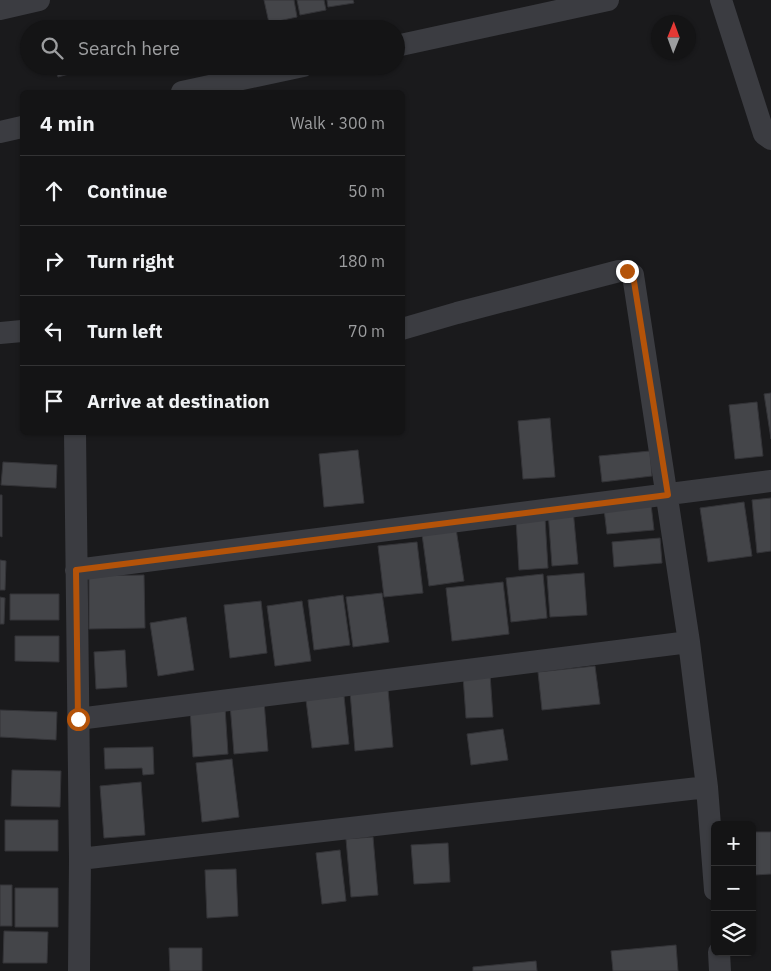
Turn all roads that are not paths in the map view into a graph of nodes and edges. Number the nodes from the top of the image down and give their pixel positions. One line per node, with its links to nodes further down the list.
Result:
1 (39, 0): 4 (street)
2 (608, 0): 5 (street)
3 (721, 0): 10 (street)
4 (0, 9)
5 (405, 44)
6 (261, 75): 7 (street)
7 (191, 90)
8 (20, 127): 9 (street)
9 (0, 132)
10 (771, 138)
11 (405, 328): 16 (street)
12 (20, 332): 13 (street)
13 (0, 333)
14 (75, 435): 17 (street)
15 (771, 481): 16 (street)
16 (668, 495): 17 (street); 18 (street)
17 (76, 570): 19 (street)
18 (688, 642): 19 (street); 20 (street)
19 (78, 719): 21 (street)
20 (708, 787): 21 (street); 22 (street)
21 (80, 859): 24 (street)
22 (713, 866)
23 (719, 956): 25 (street)
24 (79, 971)
25 (720, 971)

